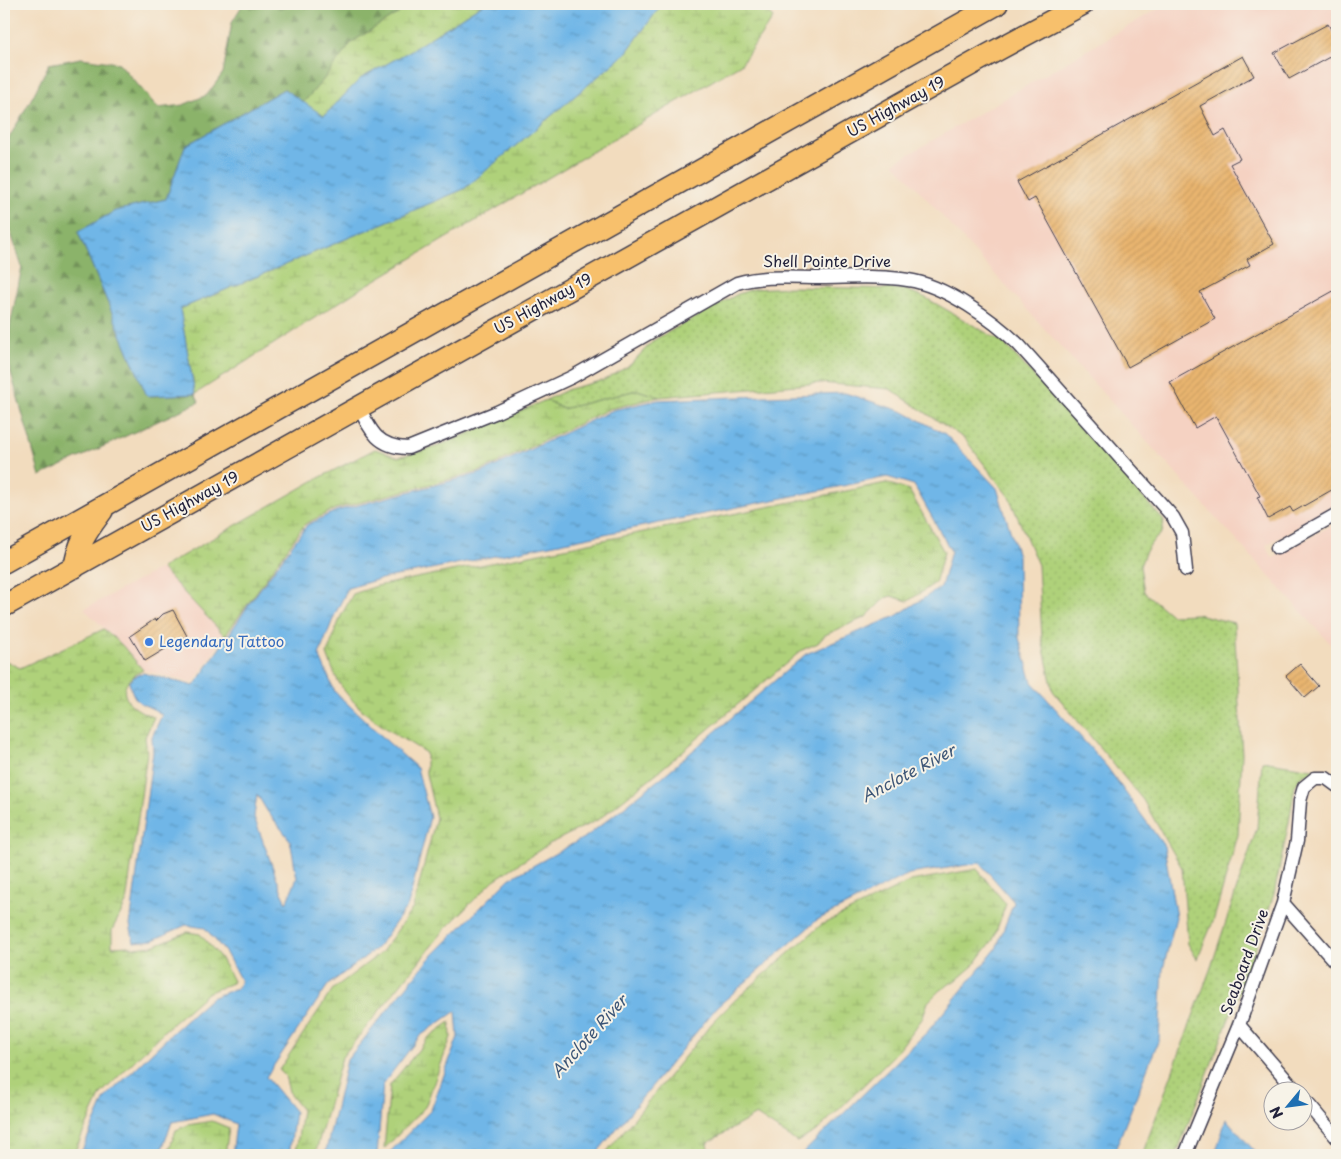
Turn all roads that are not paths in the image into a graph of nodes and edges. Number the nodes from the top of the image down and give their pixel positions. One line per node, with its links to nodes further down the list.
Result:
1 (997, 4): 4 (highway)
2 (1083, 4): 3 (highway, US Highway 19)
3 (359, 407): 8 (highway, US Highway 19); 9 (street, Shell Pointe Drive)
4 (107, 505): 7 (highway); 8 (highway)
5 (1337, 514): 6 (street)
6 (1277, 548)
7 (4, 562)
8 (75, 567): 10 (highway, US Highway 19)
9 (1186, 570)
10 (4, 606)
11 (1337, 786): 12 (street, Seaboard Drive)
12 (1283, 903): 13 (street); 14 (street, Seaboard Drive)
13 (1337, 964)
14 (1239, 1026): 15 (street); 18 (street, Seaboard Drive)
15 (1288, 1082)
16 (1314, 1111): 17 (street)
17 (1337, 1138)
18 (1185, 1155)

